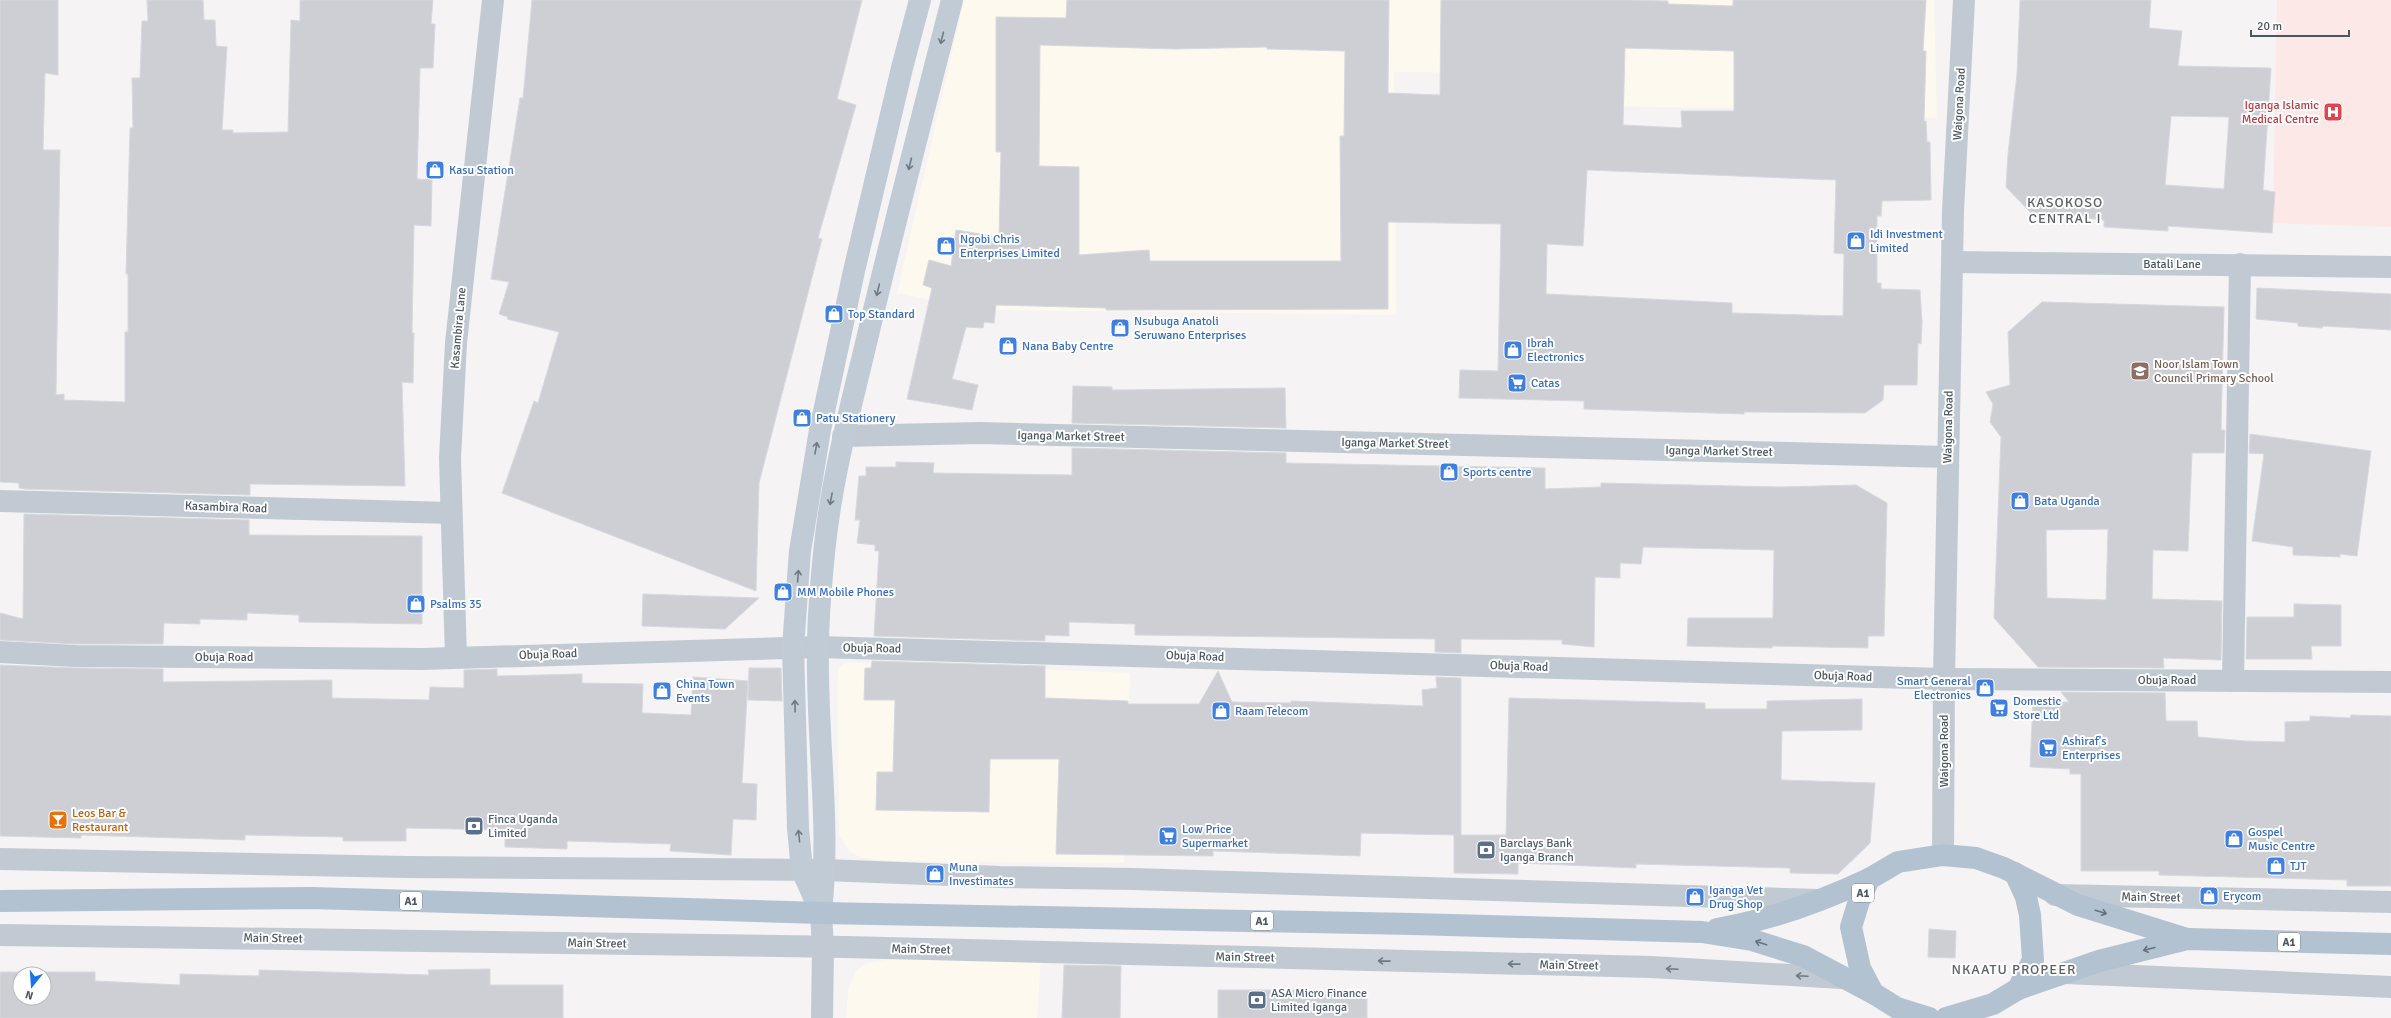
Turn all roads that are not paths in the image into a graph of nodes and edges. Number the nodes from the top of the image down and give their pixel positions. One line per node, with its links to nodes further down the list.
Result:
1 (493, 0): 11 (street, Kasambira Lane)
2 (920, 0): 12 (main road, one-way to 2)
3 (952, 0): 8 (main road, one-way to 8)
4 (1964, 0): 5 (street, Waigona Road)
5 (1953, 262): 6 (street, Batali Lane); 9 (street, Waigona Road)
6 (2240, 264): 7 (street, Batali Lane); 17 (street)
7 (2391, 267)
8 (843, 436): 9 (street, Iganga Market Street); 13 (main road, one-way to 13)
9 (1947, 457): 16 (street, Waigona Road)
10 (0, 501): 11 (street, Kasambira Road)
11 (451, 513): 15 (street, Kasambira Lane)
12 (793, 647): 13 (street, Obuja Road); 15 (street, Obuja Road); 21 (main road, one-way to 12)
13 (818, 647): 16 (street, Obuja Road); 22 (main road)
14 (0, 652): 15 (street, Obuja Road)
15 (456, 657)
16 (1944, 679): 17 (street, Obuja Road); 19 (street, Waigona Road)
17 (2233, 681): 18 (street, Obuja Road)
18 (2391, 682)
19 (1943, 855): 23 (main road, Main Street / A1); 24 (main road, Main Street / A1)
20 (0, 859): 21 (street, Main Street)
21 (802, 870): 22 (street, Main Street); 29 (main road)
22 (826, 870): 26 (street, Main Street); 29 (main road)
23 (2015, 873): 25 (main road, Main Street / A1); 38 (main road)
24 (1870, 879): 26 (main road, Main Street / A1); 39 (main road, A1)
25 (2055, 894): 28 (street, Main Street); 32 (main road, Main Street / A1, one-way to 32)
26 (1820, 900): 30 (main road, Main Street / A1)
27 (0, 902): 29 (main road, Main Street / A1)
28 (2391, 902)
29 (821, 913): 30 (main road, Main Street / A1); 34 (street)
30 (1702, 932): 36 (main road, Main Street / A1, one-way to 30)
31 (0, 935): 34 (street, Main Street)
32 (2187, 939): 33 (main road, Main Street / A1); 35 (main road, Main Street / A1, one-way to 35)
33 (2391, 944)
34 (823, 947): 36 (street, Main Street, one-way to 34); 40 (street)
35 (2061, 973): 37 (street, Main Street); 38 (main road, Main Street / A1)
36 (1841, 978): 39 (main road, Main Street / A1)
37 (2391, 987)
38 (2018, 989): 42 (main road, Main Street / A1)
39 (1873, 993): 41 (main road, Main Street / A1)
40 (822, 1018)
41 (1929, 1018)
42 (1946, 1018)

